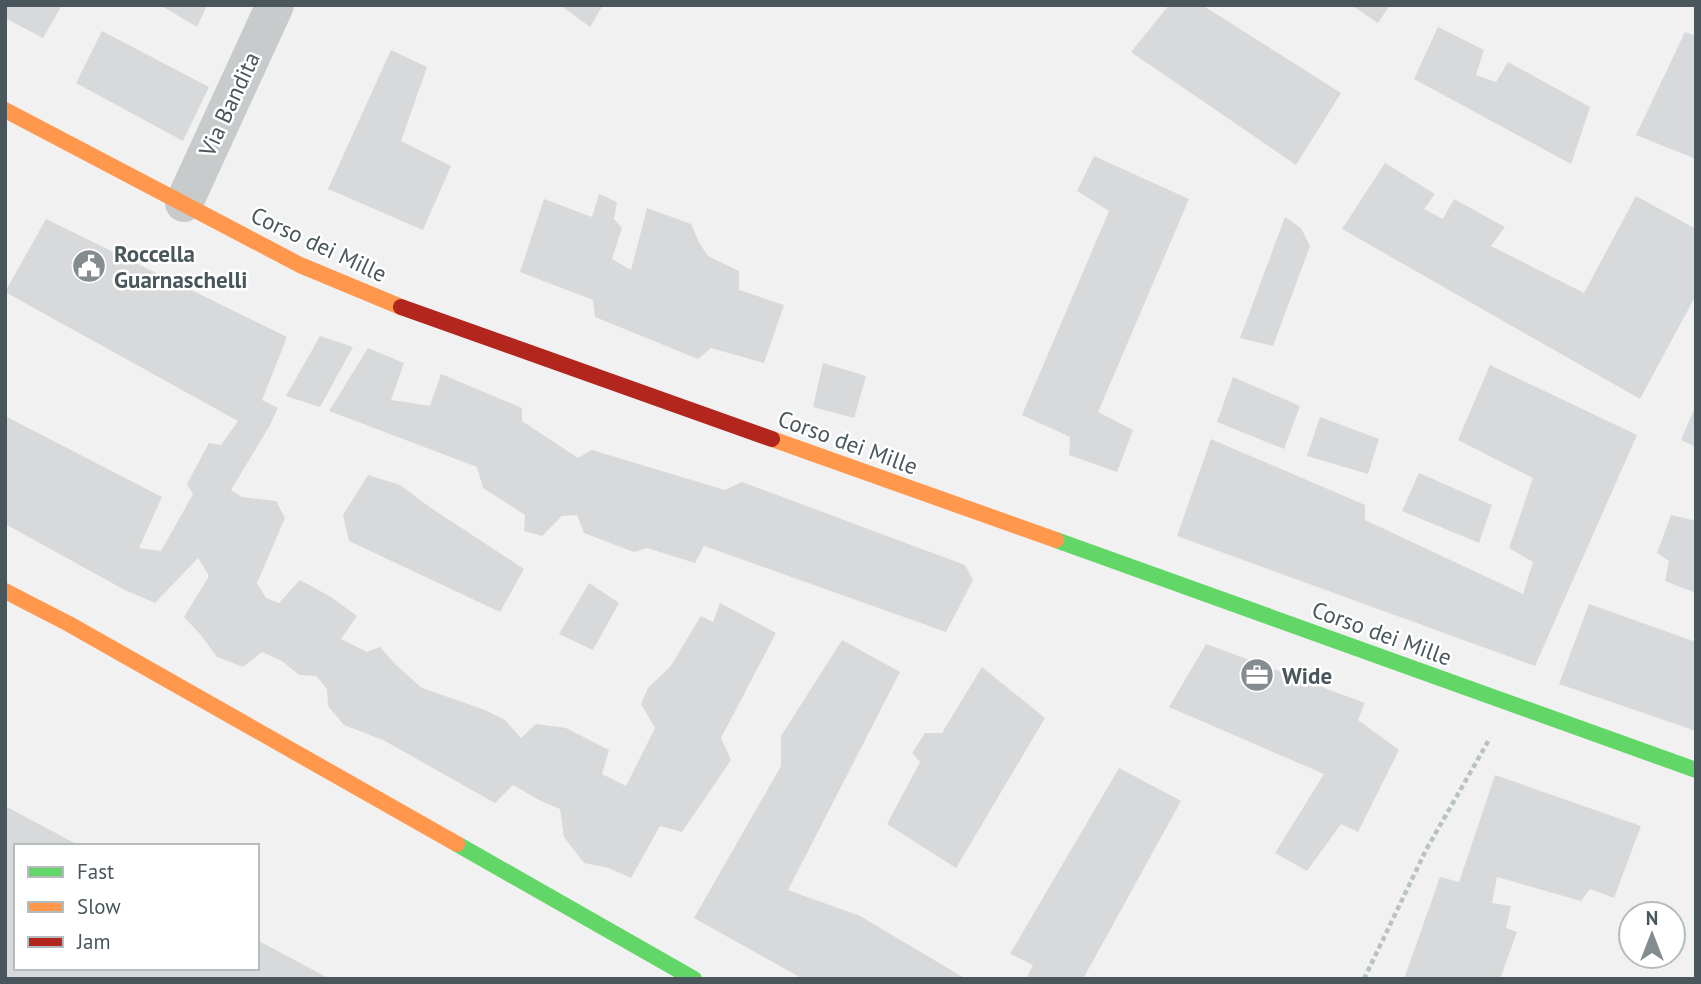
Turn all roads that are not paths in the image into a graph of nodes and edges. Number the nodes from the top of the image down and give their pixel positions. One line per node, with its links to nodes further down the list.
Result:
1 (275, 5): 3 (street, Via Bandita)
2 (5, 110): 3 (street, Corso dei Mille)
3 (184, 203): 5 (street, Corso dei Mille)
4 (5, 591): 6 (street)
5 (1696, 770)
6 (694, 979)

